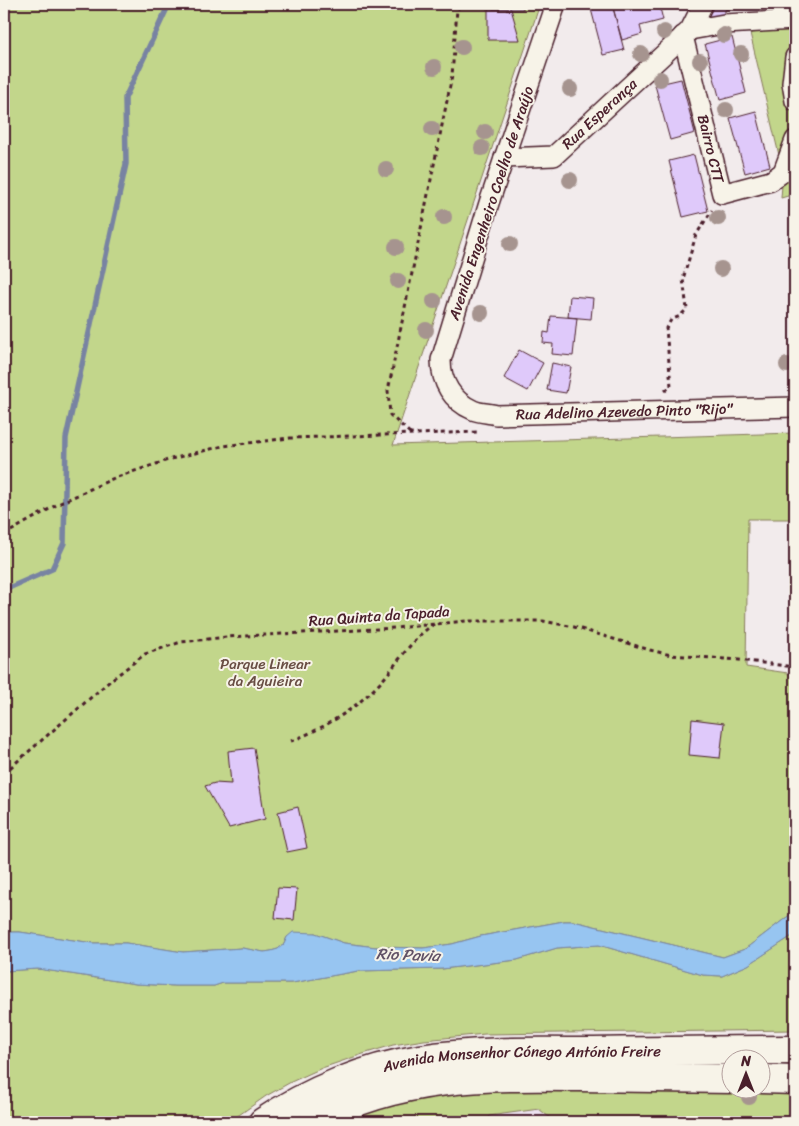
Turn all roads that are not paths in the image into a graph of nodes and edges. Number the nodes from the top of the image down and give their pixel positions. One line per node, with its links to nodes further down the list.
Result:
1 (556, 4): 8 (street, Avenida Engenheiro Coelho de Araújo)
2 (703, 4): 4 (street)
3 (795, 20): 4 (street)
4 (686, 33): 7 (street, Bairro CTT); 8 (street, Rua Esperança)
5 (795, 57): 6 (street)
6 (795, 101)
7 (795, 140)
8 (504, 158): 9 (street, Avenida Engenheiro Coelho de Araújo)
9 (457, 400): 10 (street, Rua Adelino Azevedo Pinto "Rijo")
10 (795, 407)
11 (795, 1050): 15 (main road, Avenida Monsenhor Cónego António Freire)
12 (722, 1079): 16 (main road, Avenida Monsenhor Cónego António Freire)
13 (772, 1080): 14 (main road)
14 (795, 1080)
15 (263, 1122)
16 (313, 1122)

